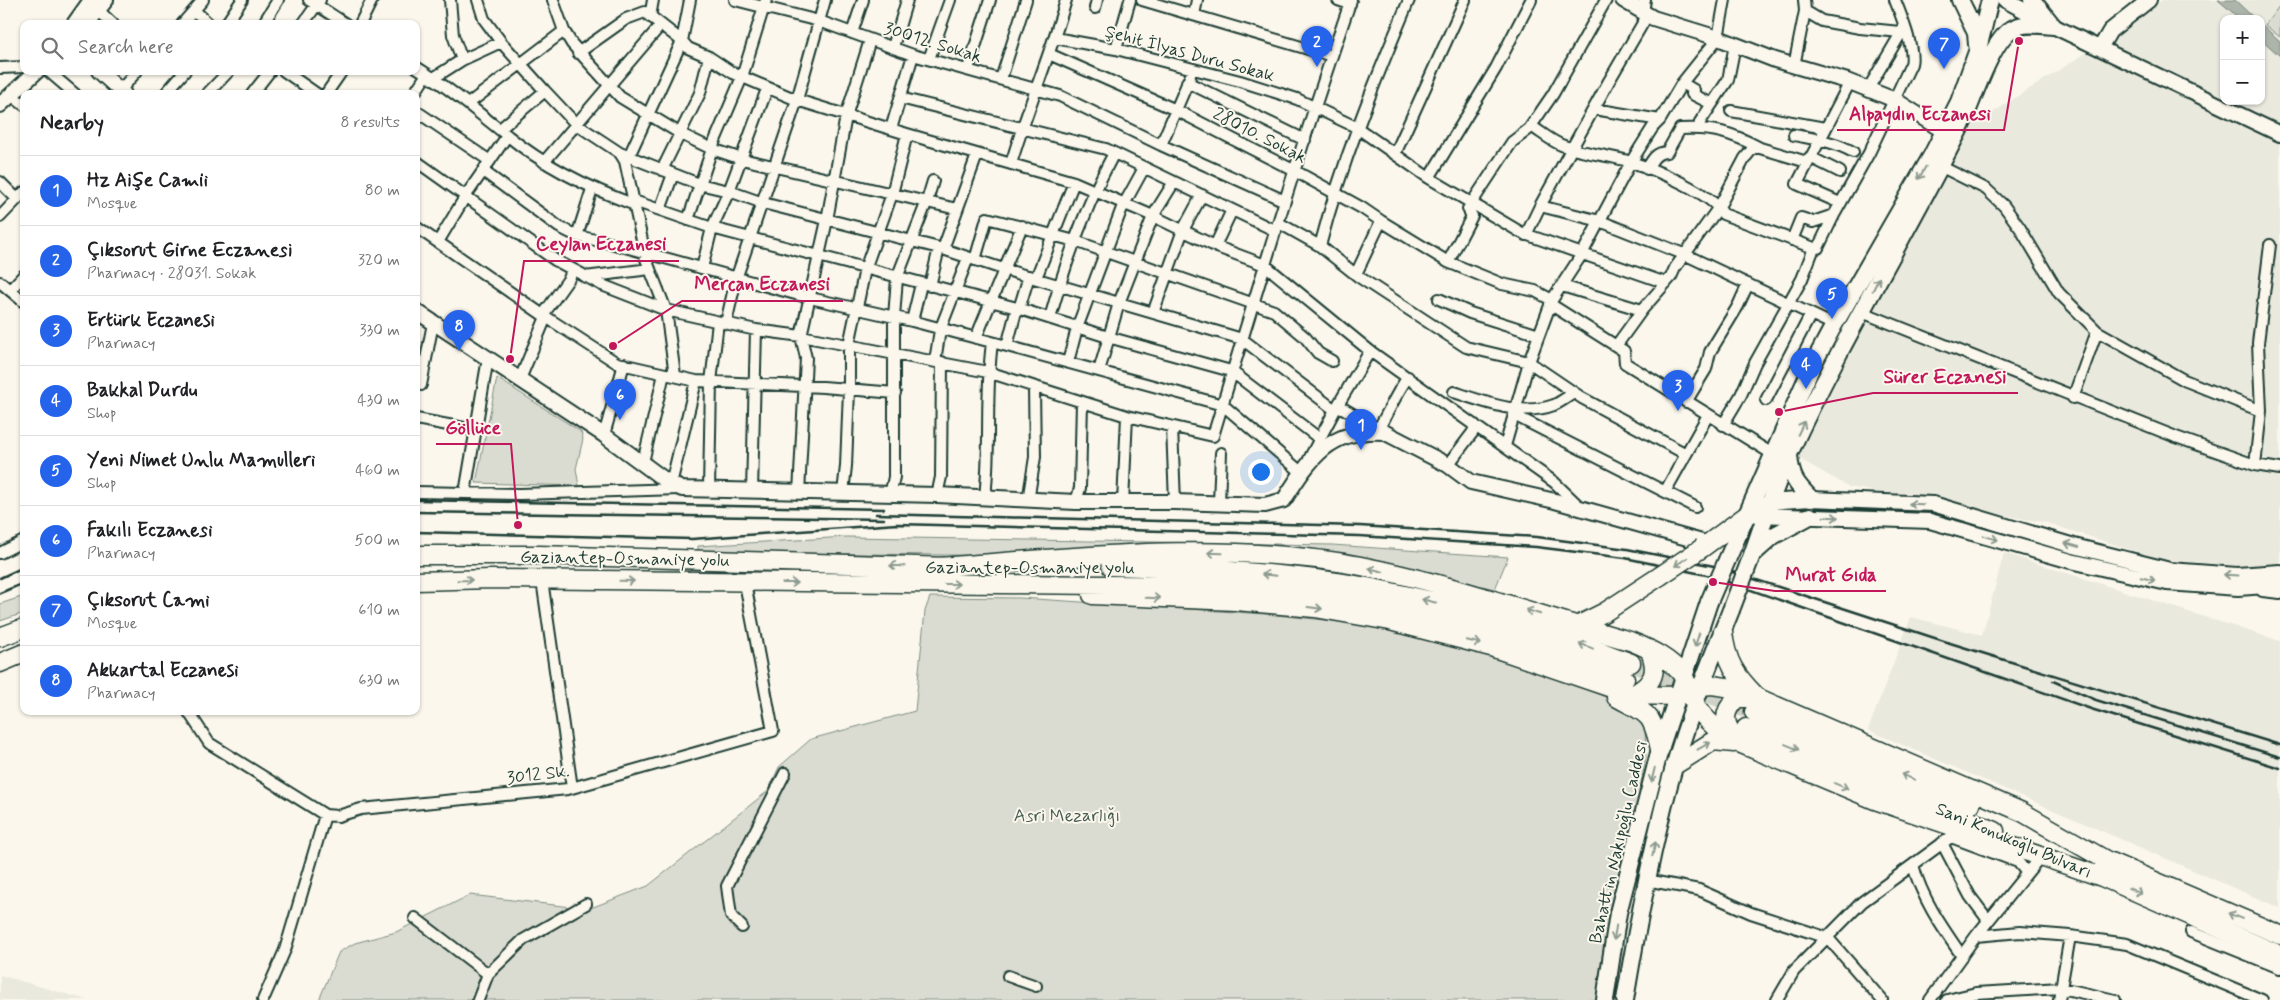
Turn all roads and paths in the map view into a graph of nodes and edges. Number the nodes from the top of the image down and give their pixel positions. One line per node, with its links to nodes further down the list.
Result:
1 (242, 0): 47 (street)
2 (278, 0): 48 (street)
3 (372, 0): 51 (street)
4 (450, 0): 74 (street)
5 (478, 0): 62 (street)
6 (553, 0): 56 (street)
7 (653, 0): 41 (street)
8 (690, 0): 61 (street)
9 (735, 0): 37 (street, 30012. Sokak)
10 (825, 0): 52 (street)
11 (863, 0): 57 (street)
12 (907, 0): 64 (street)
13 (950, 0): 73 (street)
14 (990, 0): 79 (street)
15 (1026, 0): 94 (street)
16 (1066, 0): 58 (street)
17 (1130, 0): 65 (street)
18 (1142, 0): 40 (street)
19 (1197, 0): 40 (street)
20 (1338, 0): 34 (street)
21 (1408, 0): 130 (street)
22 (1465, 0): 150 (street)
23 (1531, 0): 168 (street)
24 (1606, 0): 129 (street)
25 (1623, 0): 39 (street)
26 (1725, 0): 59 (street)
27 (1895, 0): 55 (street)
28 (1960, 0): 67 (main road)
29 (1990, 0): 67 (main road)
30 (2004, 0): 54 (street); 82 (main road)
31 (2032, 0): 54 (main road)
32 (2149, 0): 66 (street)
33 (315, 2): 49 (street); 50 (street)
34 (1350, 2): 71 (street)
35 (98, 3): 42 (street); 43 (street); 44 (street)
36 (199, 4): 45 (street); 46 (street)
37 (765, 4): 52 (street, 30012. Sokak); 93 (street)
38 (1804, 5): 55 (street); 76 (street)
39 (1645, 9): 59 (street); 121 (street)
40 (1194, 15): 71 (street)
41 (650, 17): 53 (street); 68 (street)
42 (79, 20)
43 (89, 20)
44 (110, 20)
45 (185, 20)
46 (206, 20)
47 (229, 20)
48 (266, 20)
49 (305, 20)
50 (340, 20)
51 (362, 20)
52 (819, 21): 57 (street, 30012. Sokak); 114 (street)
53 (660, 26): 61 (street); 98 (street)
54 (2053, 26): 66 (street); 82 (main road)
55 (1902, 30): 101 (street); 115 (street)
56 (564, 31): 68 (street); 75 (street)
57 (852, 33): 60 (street, 30012. Sokak)
58 (1055, 38): 65 (street, Şehit İlyas Duru Sokak); 69 (street)
59 (1718, 38): 63 (street); 97 (street)
60 (870, 40): 64 (street, 30012. Sokak); 126 (street)
61 (682, 41): 72 (street); 125 (street)
62 (501, 42): 74 (street); 75 (street)
63 (1735, 45): 76 (street); 118 (street)
64 (893, 47): 70 (street, 30012. Sokak)
65 (1116, 48): 80 (street, Şehit İlyas Duru Sokak)
66 (2100, 48): 139 (street)
67 (1978, 49): 135 (main road)
68 (578, 53): 98 (street)
69 (1048, 54): 100 (street); 122 (street, 28010. Sokak)
70 (913, 55): 73 (street, 30012. Sokak); 113 (street)
71 (1332, 56): 120 (street)
72 (709, 57): 93 (street); 137 (street)
73 (929, 59): 79 (street, 30012. Sokak)
74 (462, 60): 92 (street)
75 (521, 64): 111 (street); 117 (street)
76 (1794, 66): 96 (street)
77 (20, 67): 78 (street)
78 (0, 68)
79 (968, 69): 94 (street, 30012. Sokak)
80 (1193, 69): 95 (street); 120 (street, Şehit İlyas Duru Sokak)
81 (420, 70): 92 (street)
82 (1983, 73): 160 (main road)
83 (33, 75): 112 (street)
84 (53, 75): 102 (street)
85 (103, 75): 103 (street)
86 (134, 75): 104 (street)
87 (182, 75): 105 (street)
88 (225, 75): 106 (street)
89 (267, 75): 107 (street)
90 (290, 75): 108 (street)
91 (339, 75): 109 (street)
92 (430, 77): 110 (street); 117 (street)
93 (742, 77): 99 (street); 146 (street)
94 (1001, 80): 100 (street, 30012. Sokak)
95 (1188, 82): 122 (street); 142 (street)
96 (1850, 82): 101 (street); 133 (street)
97 (1682, 83): 118 (street); 127 (street)
98 (608, 85): 125 (street); 128 (street)
99 (768, 89): 114 (street); 152 (street)
100 (1036, 89): 131 (street); 143 (street, 30012. Sokak)
101 (1868, 89): 115 (street)
102 (71, 90)
103 (118, 90)
104 (122, 90)
105 (168, 90)
106 (211, 90)
107 (255, 90)
108 (311, 90)
109 (329, 90)
110 (418, 90)
111 (545, 91): 128 (street); 136 (street)
112 (11, 95): 116 (street); 119 (street)
113 (900, 98): 131 (street); 134 (street)
114 (797, 100): 126 (street); 159 (street)
115 (1895, 100): 135 (street); 187 (street)
116 (20, 103)
117 (468, 104): 136 (street)
118 (1712, 104): 132 (street)
119 (0, 105)
120 (1314, 108): 130 (street, Şehit İlyas Duru Sokak); 142 (street)
121 (1594, 109): 127 (street); 144 (street)
122 (1176, 110): 143 (street); 165 (street, 28010. Sokak)
123 (1731, 111): 133 (street)
124 (420, 114): 154 (street)
125 (648, 115): 137 (street); 149 (street)
126 (846, 116): 134 (street); 171 (street)
127 (1660, 120): 156 (street)
128 (576, 124): 149 (street); 155 (street)
129 (1531, 126): 144 (street); 189 (street)
130 (1356, 127): 150 (street, Şehit İlyas Duru Sokak); 178 (street)
131 (1021, 128): 148 (street); 158 (street)
132 (1699, 128): 145 (street); 162 (street)
133 (1824, 128): 141 (street)
134 (891, 130): 138 (street)
135 (1945, 132): 273 (main road, one-way to 273)
136 (503, 133): 154 (street); 155 (street)
137 (681, 134): 146 (street); 163 (street)
138 (907, 134): 151 (street); 179 (street)
139 (2280, 134)
140 (1794, 135): 141 (street)
141 (1819, 139): 147 (street); 153 (street)
142 (1305, 140): 165 (street)
143 (1161, 145): 184 (street, 30012. Sokak)
144 (1573, 148): 156 (street); 190 (street)
145 (1760, 148): 153 (street); 191 (street)
146 (712, 149): 152 (street); 174 (street)
147 (1852, 152)
148 (1114, 153): 161 (street); 176 (street)
149 (625, 154): 163 (street); 185 (street)
150 (1395, 154): 168 (street, Şehit İlyas Duru Sokak)
151 (976, 155): 158 (street); 192 (street)
152 (742, 159): 159 (street); 177 (street)
153 (1808, 159): 166 (street); 187 (street)
154 (490, 162): 164 (street)
155 (544, 162): 175 (street)
156 (1631, 162): 162 (street); 201 (street)
157 (420, 163): 182 (street)
158 (1011, 164): 172 (street)
159 (776, 166): 171 (street); 186 (street)
160 (1940, 166): 263 (main road, one-way to 160); 277 (street)
161 (1144, 168): 173 (street); 188 (street)
162 (1646, 169): 191 (street)
163 (662, 170): 167 (street)
164 (483, 171): 182 (street); 210 (street)
165 (1295, 171): 178 (street, 28010. Sokak); 184 (street)
166 (1840, 172)
167 (673, 174): 174 (street); 193 (street)
168 (1429, 178): 189 (street, Şehit İlyas Duru Sokak)
169 (933, 180): 183 (street)
170 (0, 182): 180 (street)
171 (834, 182): 179 (street); 199 (street)
172 (1074, 182): 176 (street); 209 (street)
173 (1174, 182): 181 (street); 196 (street)
174 (699, 184): 177 (street); 198 (street)
175 (592, 189): 185 (street); 210 (street)
176 (1094, 190): 188 (street); 214 (street)
177 (729, 191): 186 (street); 204 (street)
178 (1334, 193): 200 (street, 28010. Sokak); 218 (street)
179 (892, 194): 183 (street); 207 (street)
180 (20, 195): 197 (street)
181 (1202, 195): 194 (street); 206 (street)
182 (465, 197): 215 (street); 231 (street)
183 (927, 201): 192 (street); 213 (street)
184 (1286, 202): 203 (street)
185 (635, 203): 193 (street); 221 (street)
186 (763, 203): 199 (street); 211 (street)
187 (1840, 203): 195 (street)
188 (1124, 204): 196 (street); 222 (street)
189 (1471, 204): 208 (street, Şehit İlyas Duru Sokak); 228 (street)
190 (1540, 206): 201 (street); 208 (street)
191 (1719, 207): 212 (street); 224 (street)
192 (957, 208): 220 (street)
193 (660, 210): 198 (street)
194 (1232, 210): 203 (street); 217 (street)
195 (1834, 215): 212 (street); 219 (street)
196 (1153, 216): 206 (street); 227 (street)
197 (0, 217)
198 (688, 220): 204 (street)
199 (827, 220): 207 (street); 225 (street)
200 (1380, 221): 228 (street, 28010. Sokak); 235 (street)
201 (1600, 221): 223 (street); 224 (street)
202 (1022, 226): 209 (street); 226 (street); 234 (street)
203 (1277, 227): 218 (street); 229 (street)
204 (712, 228): 211 (street); 230 (street)
205 (420, 230): 215 (street)
206 (1183, 230): 217 (street); 236 (street)
207 (879, 232): 213 (street); 233 (street)
208 (1526, 234): 223 (street, Şehit İlyas Duru Sokak)
209 (1054, 235): 214 (street); 238 (street)
210 (577, 236): 221 (street)
211 (751, 239): 225 (street); 241 (street)
212 (1792, 240): 219 (street)
213 (912, 241): 220 (street); 239 (street)
214 (1075, 241): 222 (street); 244 (street)
215 (438, 242): 267 (street)
216 (2270, 245): 318 (street)
217 (1215, 246): 229 (street)
218 (1320, 246): 235 (street)
219 (1814, 248): 258 (street)
220 (941, 249): 226 (street); 246 (street)
221 (645, 252): 230 (street); 232 (street)
222 (1105, 252): 227 (street); 250 (street)
223 (1582, 254): 243 (street, Şehit İlyas Duru Sokak); 247 (street)
224 (1686, 255): 243 (street); 245 (street)
225 (818, 257): 233 (street); 251 (street)
226 (971, 259): 234 (street); 249 (street)
227 (1135, 262): 236 (street); 257 (street)
228 (1448, 262): 255 (street, 28010. Sokak)
229 (1265, 265): 256 (street); 287 (street)
230 (702, 268): 241 (street)
231 (570, 269): 237 (street); 267 (street)
232 (650, 269): 237 (street); 261 (street)
233 (865, 269): 239 (street); 259 (street)
234 (1003, 269): 238 (street); 254 (street)
235 (1356, 274): 293 (street)
236 (1167, 275): 256 (street); 264 (street)
237 (585, 277): 261 (street)
238 (1032, 277): 244 (street); 260 (street)
239 (897, 278): 246 (street); 268 (street)
240 (20, 279): 248 (street)
241 (736, 279): 251 (street); 272 (street)
242 (0, 282): 248 (street)
243 (1666, 283): 262 (street)
244 (1059, 284): 250 (street); 269 (street)
245 (1748, 284): 258 (street); 315 (street)
246 (926, 285): 249 (street); 270 (street)
247 (1562, 286): 255 (street); 262 (street)
248 (10, 290): 252 (street)
249 (955, 292): 254 (street); 276 (street)
250 (1090, 295): 257 (street); 274 (street)
251 (810, 298): 259 (street); 279 (street)
252 (20, 299)
253 (1439, 299): 278 (street)
254 (990, 301): 260 (street); 281 (street)
255 (1551, 302): 278 (street); 286 (street, 28010. Sokak)
256 (1254, 303): 282 (street); 290 (street)
257 (1119, 304): 264 (street); 280 (street)
258 (1789, 304): 266 (street); 324 (street)
259 (856, 308): 268 (street); 284 (street)
260 (1018, 309): 269 (street); 285 (street)
261 (666, 310): 272 (street); 299 (street)
262 (1642, 310): 286 (street)
263 (1862, 312): 312 (street); 333 (main road, one-way to 263)
264 (1153, 313): 282 (street)
265 (420, 314): 271 (street)
266 (1811, 314): 273 (street); 313 (street)
267 (545, 316): 294 (street); 301 (street)
268 (894, 317): 270 (street); 288 (street)
269 (1050, 318): 274 (street)
270 (912, 321): 276 (street)
271 (433, 322): 289 (street); 305 (street)
272 (722, 322): 275 (street); 303 (street)
273 (1834, 325): 333 (main road)
274 (1077, 328): 280 (street); 292 (street)
275 (756, 330): 279 (street); 304 (street)
276 (940, 330): 281 (street); 291 (street)
277 (2097, 331): 312 (street); 318 (street)
278 (1539, 335): 293 (street)
279 (801, 336): 284 (street); 306 (street)
280 (1108, 337): 295 (street); 296 (street)
281 (976, 338): 283 (street)
282 (1242, 338): 296 (street); 317 (street)
283 (992, 343): 285 (street); 297 (street)
284 (849, 345): 288 (street); 308 (street)
285 (1007, 346): 292 (street)
286 (1616, 346): 315 (street)
287 (1370, 351): 300 (street); 317 (street)
288 (894, 353): 291 (street); 310 (street)
289 (488, 358): 301 (street); 326 (street)
290 (1332, 361)
291 (938, 362): 297 (street); 348 (street)
292 (1068, 362): 295 (street)
293 (1529, 362): 311 (street); 319 (street)
294 (624, 364): 298 (street); 328 (street)
295 (1099, 371): 316 (street)
296 (1231, 371): 316 (street); 329 (street)
297 (988, 372): 307 (street); 349 (street)
298 (664, 374): 299 (street); 334 (street)
299 (675, 375): 302 (street)
300 (1408, 377): 323 (street); 327 (street)
301 (520, 379): 328 (street)
302 (696, 380): 303 (street); 339 (street)
303 (711, 382): 304 (street); 340 (street)
304 (756, 383): 306 (street); 343 (street)
305 (421, 385)
306 (803, 386): 308 (street); 345 (street)
307 (1034, 388): 314 (street); 351 (street)
308 (849, 390): 310 (street); 346 (street)
309 (1454, 392): 319 (street)
310 (895, 393): 347 (street)
311 (1574, 393): 319 (street); 332 (street)
312 (2073, 398): 335 (street)
313 (1766, 400)
314 (1082, 402): 321 (street); 352 (street)
315 (1686, 402): 320 (street)
316 (1223, 405): 325 (street); 337 (street)
317 (1335, 410): 327 (street); 329 (street)
318 (2261, 411): 335 (street)
319 (1515, 412): 330 (street); 341 (street)
320 (1708, 415): 324 (street); 332 (street)
321 (1127, 416): 325 (street); 354 (street)
322 (420, 420): 326 (street)
323 (1475, 425): 330 (street); 336 (street)
324 (1723, 425): 333 (street)
325 (1172, 427): 353 (street)
326 (475, 430): 344 (street)
327 (1381, 430): 336 (street); 337 (street)
328 (604, 435): 334 (street)
329 (1320, 439): 337 (street)
330 (1505, 446): 357 (street)
331 (1221, 453): 355 (street)
332 (1686, 454): 341 (street)
333 (1782, 454): 350 (main road); 358 (main road); 359 (main road)
334 (643, 462): 339 (street)
335 (2255, 465): 338 (street)
336 (1448, 466): 357 (street)
337 (1303, 470): 355 (street)
338 (2280, 470)
339 (677, 486): 340 (street); 344 (street)
340 (709, 490): 343 (street)
341 (1666, 490): 356 (street)
342 (420, 492): 344 (street)
343 (752, 492): 345 (street)
344 (465, 493)
345 (799, 493): 346 (street)
346 (843, 493): 347 (street)
347 (890, 495): 348 (street)
348 (937, 495): 349 (street)
349 (985, 497): 351 (street)
350 (1811, 499): 358 (street); 367 (street, one-way to 350)
351 (1028, 501): 352 (street)
352 (1076, 502): 354 (street)
353 (1175, 502): 354 (street); 355 (street)
354 (1123, 503)
355 (1219, 504)
356 (1695, 507)
357 (1582, 508): 362 (street)
358 (1768, 509): 359 (street); 360 (street); 365 (main road)
359 (1747, 515): 362 (highway); 384 (main road, one-way to 384, bridge)
360 (1810, 516): 365 (main road); 373 (street, one-way to 373)
361 (20, 543): 363 (street)
362 (1706, 546): 375 (highway, one-way to 375, bridge)
363 (0, 553)
364 (420, 555): 366 (highway, Gaziantep-Osmaniye yolu, one-way to 364)
365 (1752, 555): 377 (main road, bridge)
366 (939, 568): 375 (highway, one-way to 366); 382 (highway, Gaziantep-Osmaniye yolu, one-way to 366)
367 (2280, 572)
368 (542, 580): 369 (highway, Gaziantep-Osmaniye yolu, one-way to 368); 370 (highway, Gaziantep-Osmaniye yolu, one-way to 370); 391 (street)
369 (420, 581)
370 (745, 583): 371 (highway, Gaziantep-Osmaniye yolu, one-way to 371); 391 (street, 3012 Sk.)
371 (1000, 584): 382 (highway, Gaziantep-Osmaniye yolu); 383 (highway, one-way to 383)
372 (2280, 585): 373 (street)
373 (2238, 588): 374 (street)
374 (2280, 593)
375 (1578, 626): 379 (highway)
376 (20, 630): 378 (highway)
377 (1723, 632): 384 (main road); 385 (highway)
378 (0, 637)
379 (1650, 648): 382 (highway); 384 (highway)
380 (20, 655): 381 (highway)
381 (0, 663)
382 (1629, 679): 383 (highway); 384 (highway)
383 (1592, 682): 388 (highway)
384 (1689, 690): 385 (highway); 387 (highway); 388 (main road, Bahattin Nakıpoğlu Caddesi); 389 (main road, Bahattin Nakıpoğlu Caddesi)
385 (1756, 705): 387 (highway); 396 (highway, one-way to 385)
386 (191, 715): 392 (street)
387 (1743, 736): 389 (highway, one-way to 387); 394 (highway, one-way to 394); 396 (highway, Sani Konukoğlu Bulvarı, one-way to 396)
388 (1660, 749): 417 (main road, Bahattin Nakıpoğlu Caddesi, one-way to 417)
389 (1674, 765): 398 (main road, Bahattin Nakıpoğlu Caddesi, one-way to 389)
390 (785, 773): 402 (street)
391 (572, 788): 392 (street, 3012 Sk.)
392 (326, 815): 415 (street)
393 (1942, 843): 395 (street); 397 (street); 401 (street)
394 (2040, 857): 396 (highway); 397 (street)
395 (1913, 865): 407 (street); 409 (street)
396 (2108, 871): 404 (highway, Sani Konukoğlu Bulvarı, one-way to 396); 408 (highway, Sani Konukoğlu Bulvarı, one-way to 408)
397 (2027, 873): 401 (street)
398 (1646, 880): 407 (street); 418 (main road, Bahattin Nakıpoğlu Caddesi)
399 (586, 904): 411 (street)
400 (415, 918): 411 (street)
401 (1988, 920): 405 (street)
402 (742, 927)
403 (2191, 932): 410 (street)
404 (2280, 935)
405 (1976, 936): 406 (street); 409 (street)
406 (2070, 936): 414 (street); 425 (street)
407 (1828, 938): 419 (street); 420 (street)
408 (2280, 955)
409 (1962, 956): 421 (street)
410 (2280, 968)
411 (488, 974): 416 (street)
412 (1008, 976): 413 (street)
413 (1036, 986)
414 (2062, 988): 422 (street); 423 (street); 424 (street)
415 (263, 1000)
416 (478, 1000)
417 (1604, 1000)
418 (1624, 1000)
419 (1777, 1000)
420 (1882, 1000)
421 (1930, 1000)
422 (1947, 1000)
423 (2059, 1000)
424 (2115, 1000)
425 (2260, 1000)

